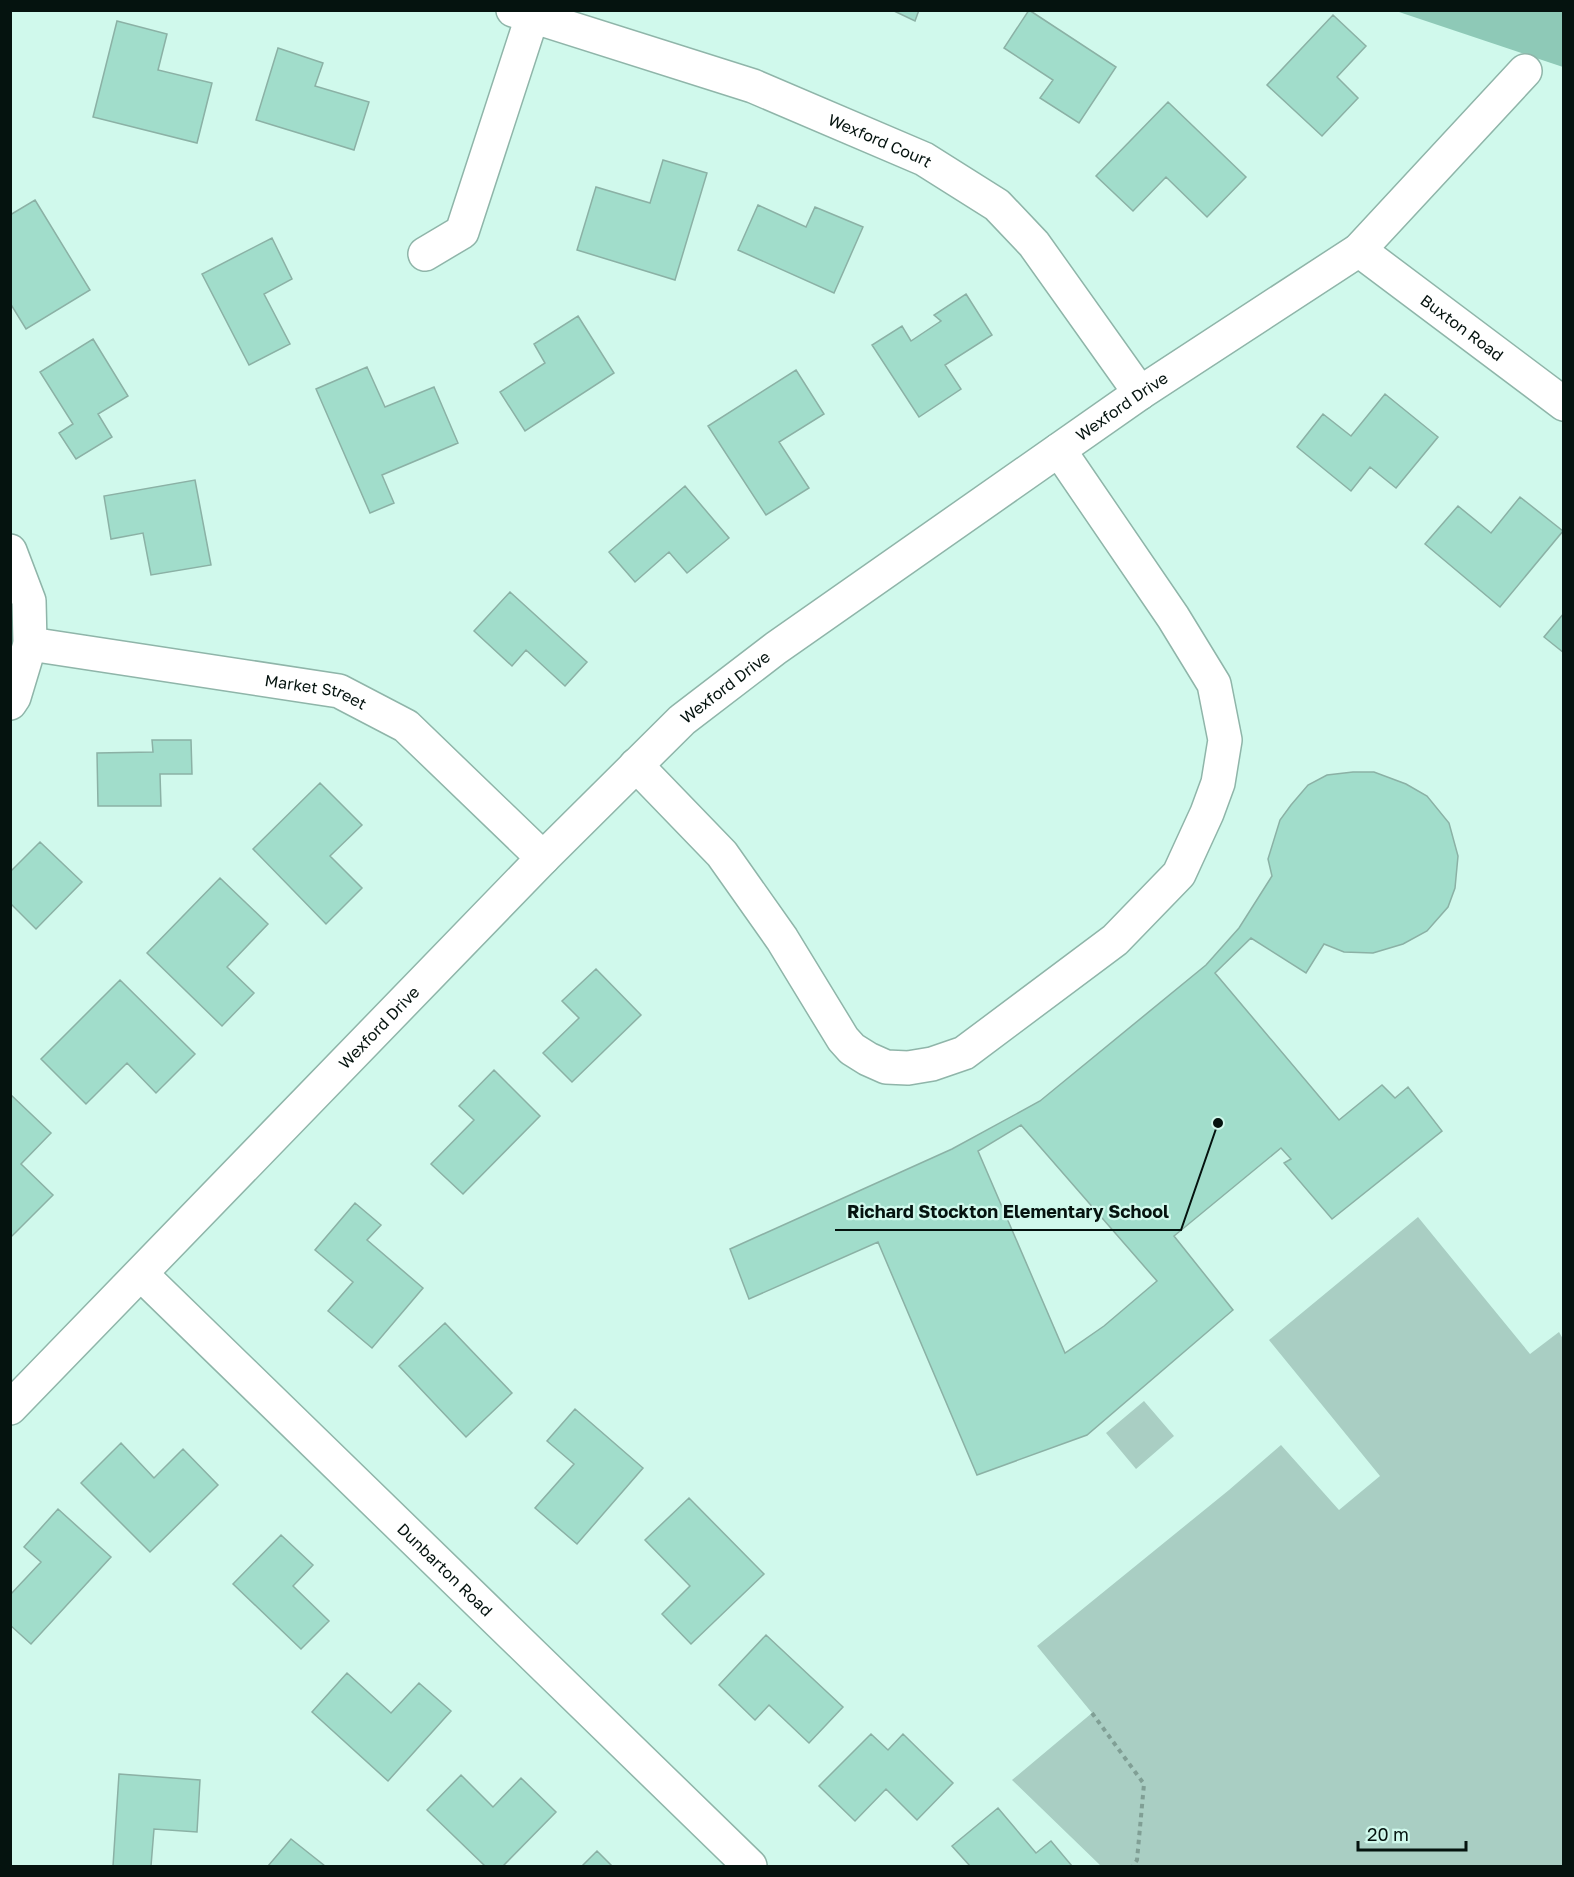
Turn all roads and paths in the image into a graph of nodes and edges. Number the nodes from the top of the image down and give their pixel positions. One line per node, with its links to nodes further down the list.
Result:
1 (522, 14): 4 (street, Wexford Court); 5 (street, Wexford Court)
2 (1526, 71): 3 (street, Wexford Drive)
3 (1359, 250): 5 (street, Wexford Drive); 6 (street, Buxton Road)
4 (425, 254)
5 (1140, 393): 7 (street, Wexford Drive)
6 (1563, 404)
7 (1059, 450): 11 (street, Wexford Drive); 11 (street)
8 (10, 551): 9 (street)
9 (30, 644): 10 (street); 12 (street, Market Street)
10 (10, 703)
11 (636, 765): 12 (street, Wexford Drive)
12 (543, 858): 13 (street, Wexford Drive)
13 (141, 1274): 14 (street, Wexford Drive); 16 (street, Dunbarton Road)
14 (10, 1408)
15 (1092, 1713): 17 (path)
16 (750, 1866)
17 (1133, 1866)

